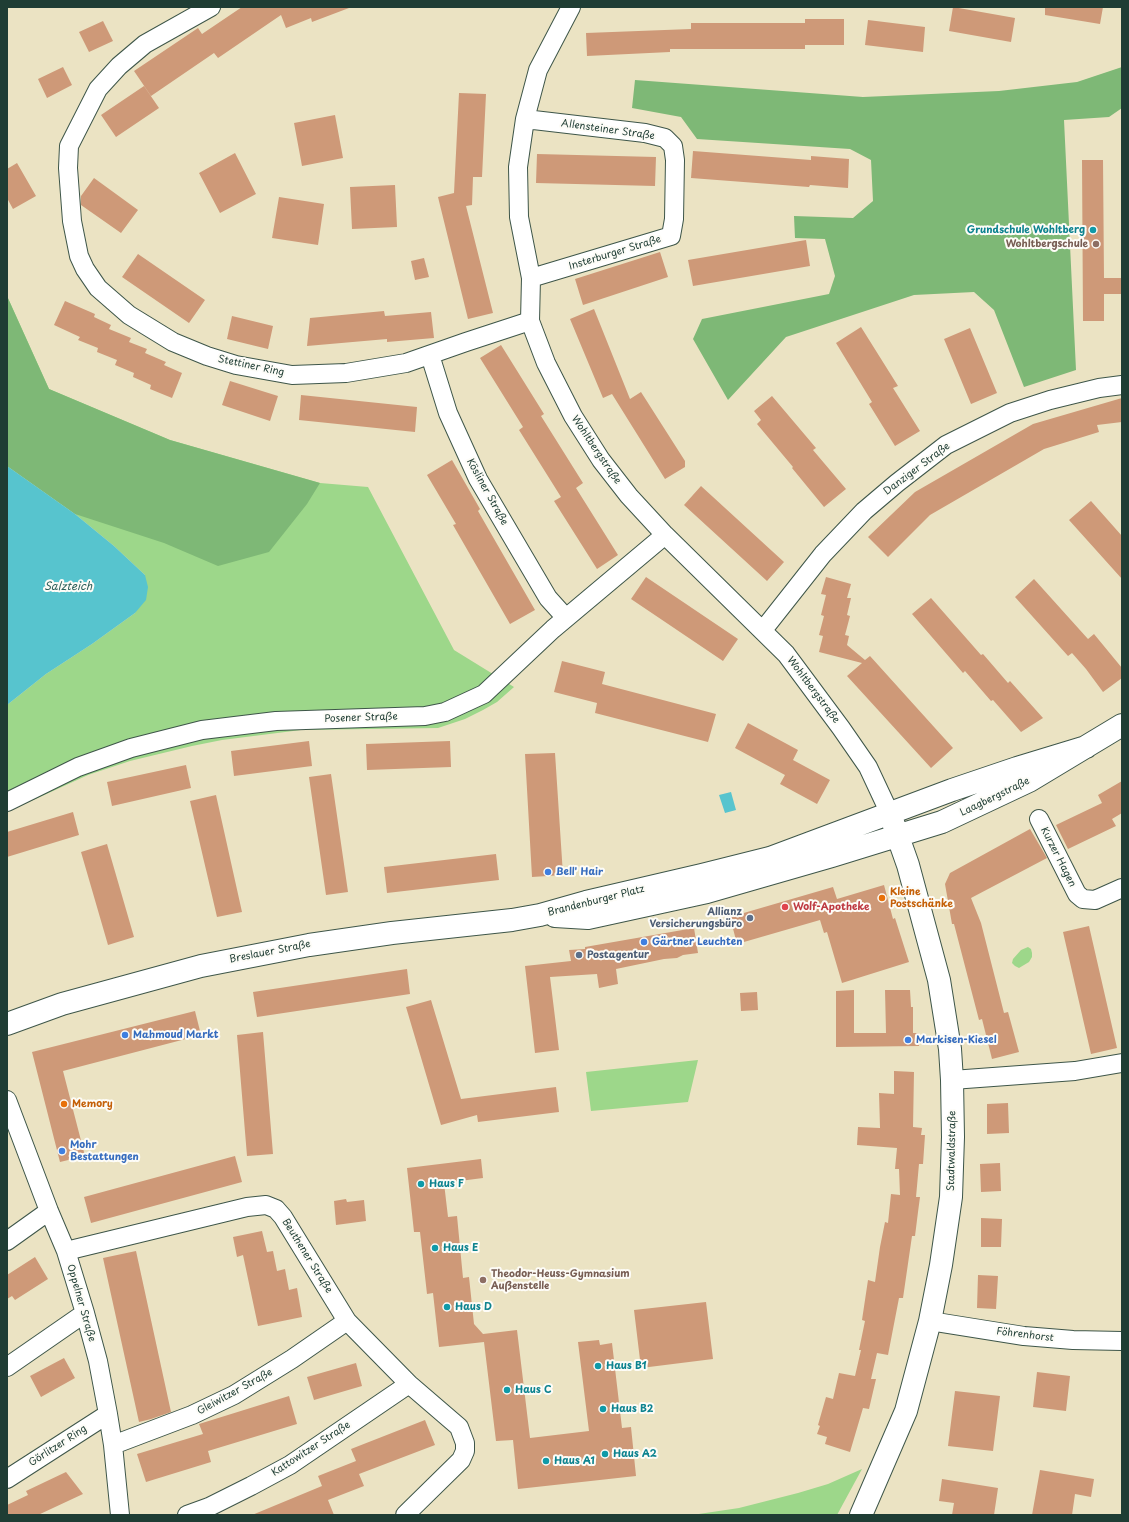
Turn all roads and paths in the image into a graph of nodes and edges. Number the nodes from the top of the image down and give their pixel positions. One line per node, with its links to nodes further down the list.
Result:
1 (211, 7): 7 (street, Stettiner Ring)
2 (571, 7): 3 (street, Wohltbergstraße)
3 (525, 119): 4 (street, Allensteiner Straße); 5 (street, Wohltbergstraße)
4 (675, 160): 5 (street, Insterburger Straße)
5 (531, 278): 6 (street, Wohltbergstraße)
6 (530, 322): 7 (street, Stettiner Ring); 9 (street, Wohltbergstraße)
7 (430, 355): 10 (street, Kösliner Straße)
8 (1122, 385): 11 (street, Danziger Straße)
9 (665, 535): 10 (street, Posener Straße); 11 (street, Wohltbergstraße)
10 (566, 618): 14 (street, Posener Straße)
11 (763, 630): 15 (street, Wohltbergstraße)
12 (1122, 725): 13 (street, Laagbergstraße)
13 (1086, 747): 15 (street, Laagbergstraße); 17 (street, Laagbergstraße)
14 (7, 802)
15 (890, 814): 17 (street, Stadtwaldstraße); 19 (street, Brandenburger Platz)
16 (1039, 819): 18 (street, Kurzer Hagen)
17 (899, 836): 19 (street, Brandenburger Platz); 22 (street, Stadtwaldstraße)
18 (1122, 888)
19 (540, 915): 20 (street, Breslauer Straße)
20 (7, 1024)
21 (1122, 1063): 22 (street)
22 (952, 1080): 29 (street, Stadtwaldstraße)
23 (7, 1100): 24 (street, Oppelner Straße)
24 (49, 1211): 25 (street); 26 (street, Oppelner Straße)
25 (7, 1241)
26 (66, 1251): 27 (street, Oppelner Straße); 28 (street, Beuthener Straße)
27 (85, 1313): 31 (street); 33 (street, Oppelner Straße)
28 (347, 1320): 32 (street, Beuthener Straße); 34 (street, Gleiwitzer Straße)
29 (930, 1322): 30 (street, Föhrenhorst); 39 (street, Stadtwaldstraße)
30 (1122, 1341)
31 (7, 1367)
32 (409, 1384): 37 (street, Kattowitzer Straße); 38 (street, Beuthener Straße)
33 (108, 1414): 34 (street, Oppelner Straße); 35 (street, Görlitzer Ring)
34 (113, 1445): 36 (street, Oppelner Straße)
35 (7, 1479)
36 (120, 1515)
37 (187, 1515)
38 (405, 1515)
39 (861, 1515)

